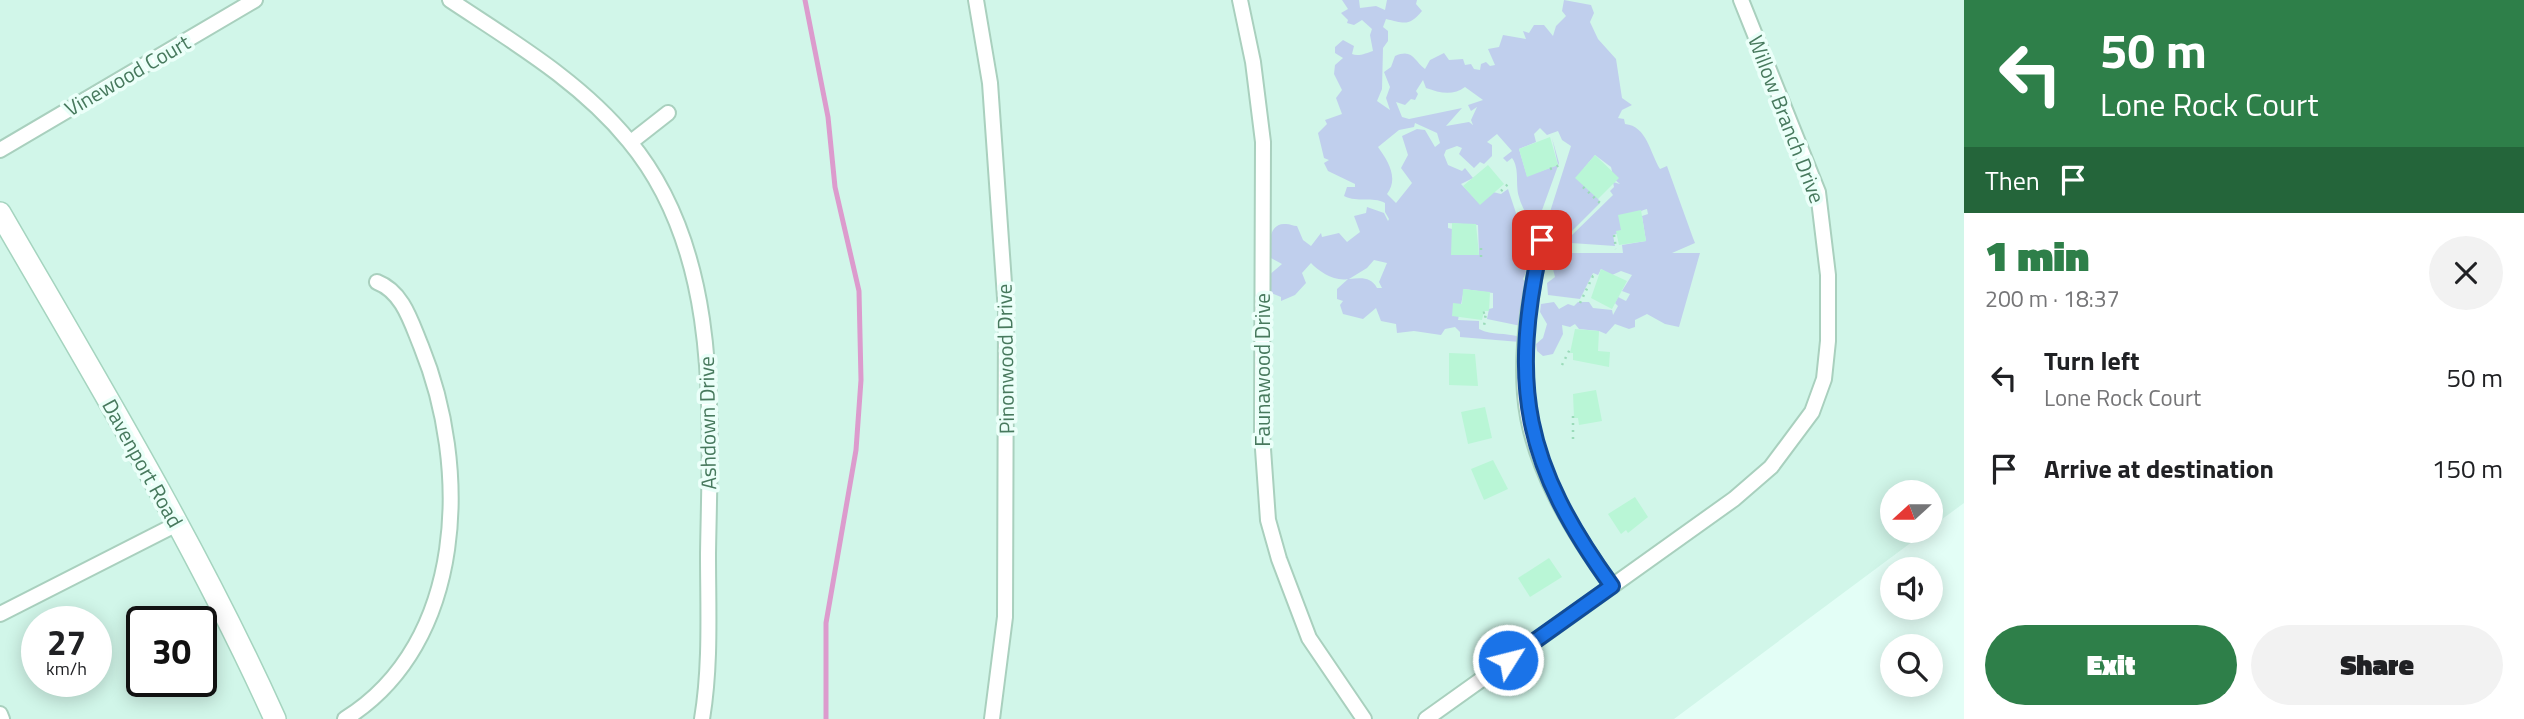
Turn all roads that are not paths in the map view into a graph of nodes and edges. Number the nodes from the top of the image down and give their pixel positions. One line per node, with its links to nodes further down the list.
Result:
1 (255, 0): 8 (street, Vinewood Court)
2 (450, 0): 7 (street, Ashdown Drive)
3 (976, 0): 20 (street, Pinonwood Drive)
4 (1240, 0): 21 (street, Faunawood Drive)
5 (1741, 0): 13 (street, Willow Branch Drive)
6 (668, 113): 7 (street)
7 (631, 142): 19 (street, Ashdown Drive)
8 (0, 150)
9 (0, 213): 12 (street, Davenport Road)
10 (1542, 240): 13 (street)
11 (377, 282): 18 (street)
12 (177, 524): 14 (street); 17 (street, Davenport Road)
13 (1612, 586): 22 (street, Willow Branch Drive)
14 (0, 614)
15 (0, 714): 16 (street)
16 (2, 719)
17 (275, 719)
18 (345, 719)
19 (702, 719)
20 (992, 719)
21 (1363, 719)
22 (1426, 719)

